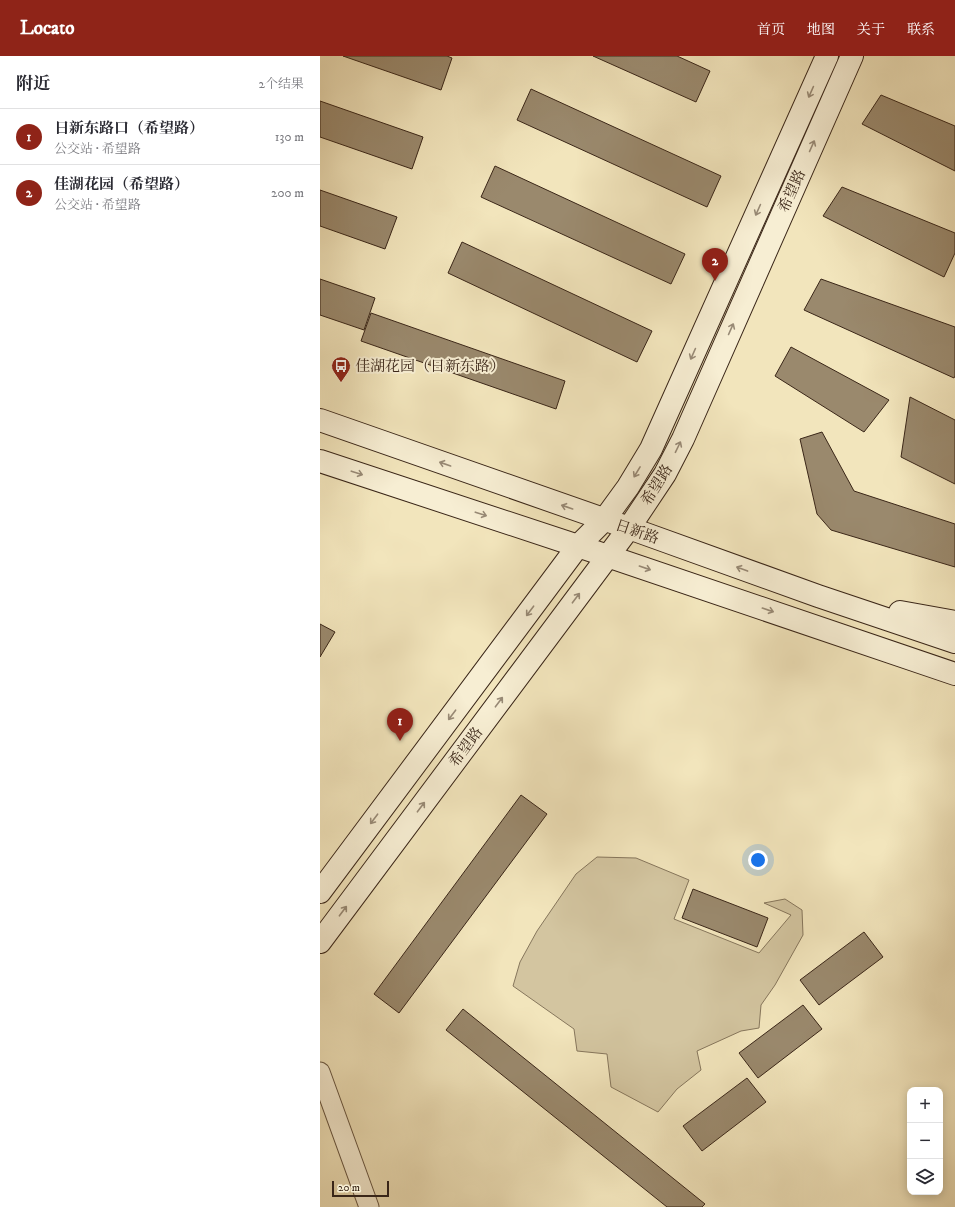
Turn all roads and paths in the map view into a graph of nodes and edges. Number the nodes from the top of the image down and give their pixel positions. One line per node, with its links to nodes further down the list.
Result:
1 (827, 56): 5 (street, 希望路, one-way to 5)
2 (852, 56): 6 (street, 希望路, one-way to 2)
3 (320, 420): 5 (street, 日新路, one-way to 3)
4 (320, 461): 7 (street, one-way to 7)
5 (604, 520): 6 (street, 日新路); 7 (street, 希望路)
6 (629, 528): 8 (street, 希望路); 9 (street, 日新路, one-way to 6)
7 (578, 546): 8 (street); 15 (street, 希望路, one-way to 15)
8 (608, 556): 11 (street, one-way to 11); 16 (street, 希望路, one-way to 8)
9 (818, 596): 10 (street); 12 (street, 日新路)
10 (955, 622)
11 (838, 634): 13 (street); 14 (street)
12 (955, 642)
13 (955, 674)
14 (955, 683)
15 (320, 892)
16 (320, 942)
17 (320, 1072): 18 (street)
18 (369, 1207)

